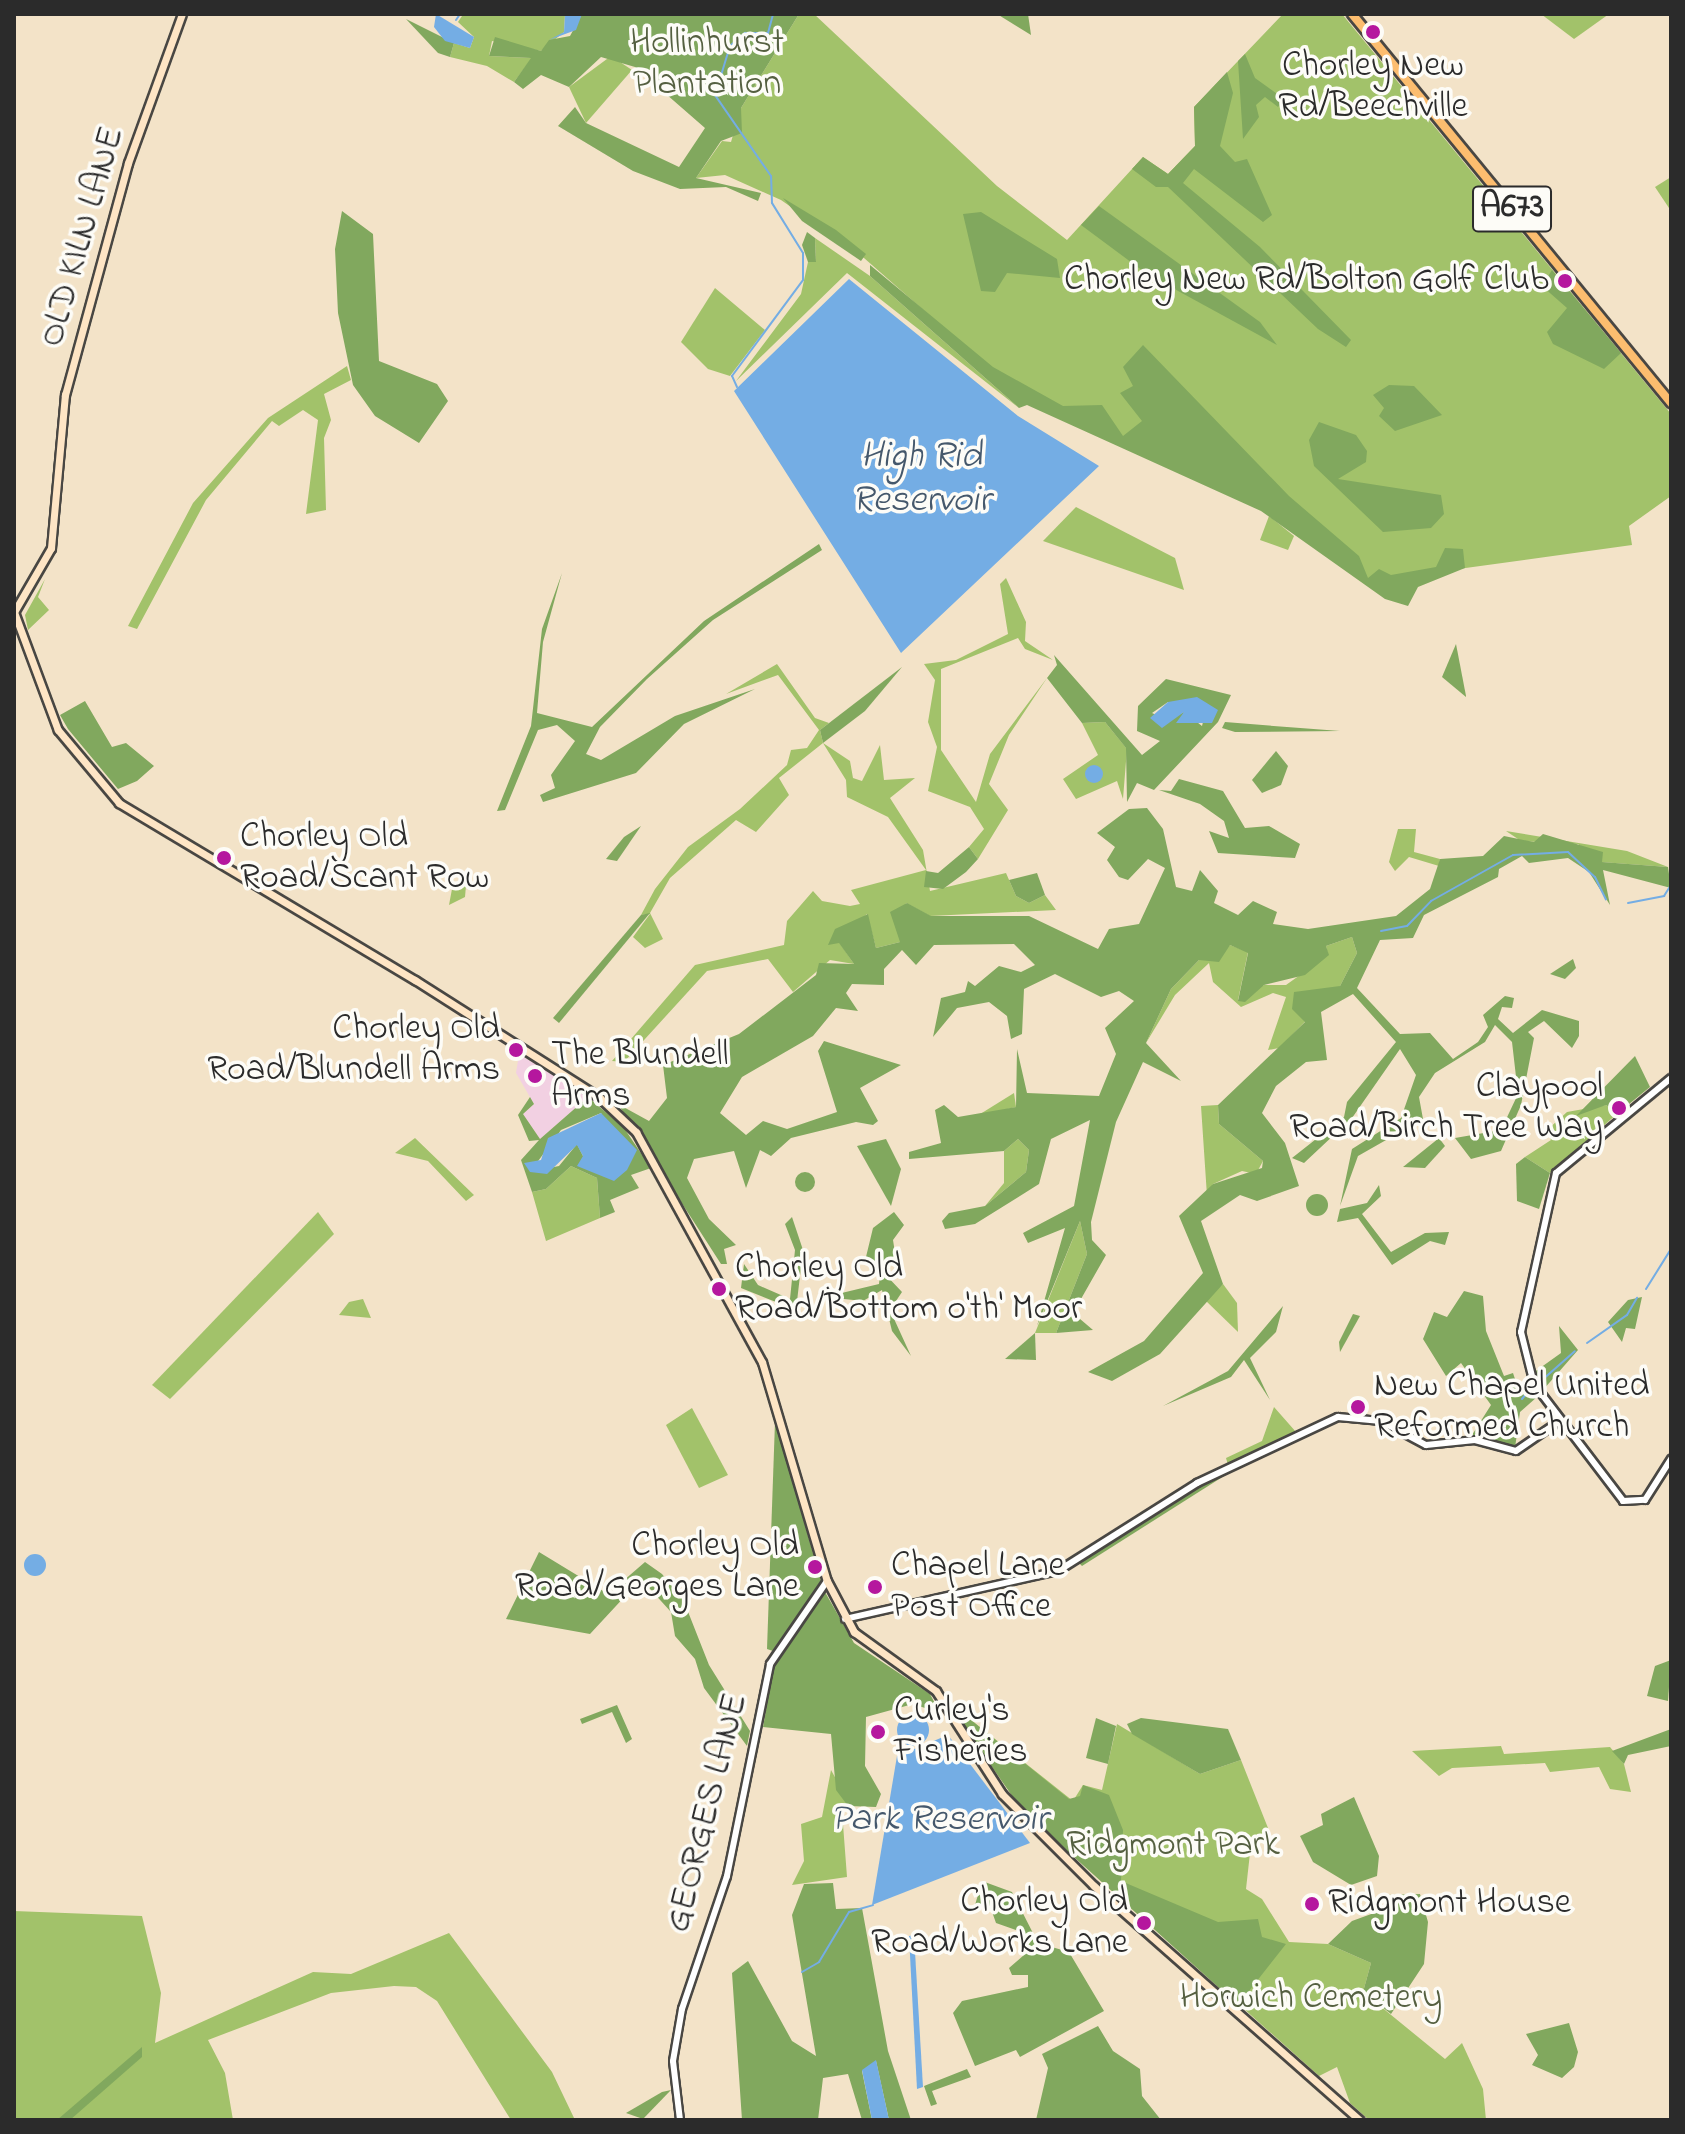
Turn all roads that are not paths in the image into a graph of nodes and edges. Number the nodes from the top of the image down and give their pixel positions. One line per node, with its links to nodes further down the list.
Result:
1 (182, 14): 4 (main road, OLD KILN LANE)
2 (1352, 14): 3 (highway, A673)
3 (1671, 403)
4 (14, 612): 5 (main road)
5 (16, 625): 9 (main road)
6 (1671, 1078): 7 (street)
7 (1558, 1422): 8 (street); 10 (street)
8 (1671, 1459)
9 (827, 1581): 10 (main road); 11 (street, GEORGES LANE)
10 (845, 1619): 12 (main road)
11 (680, 2120)
12 (1359, 2120)

